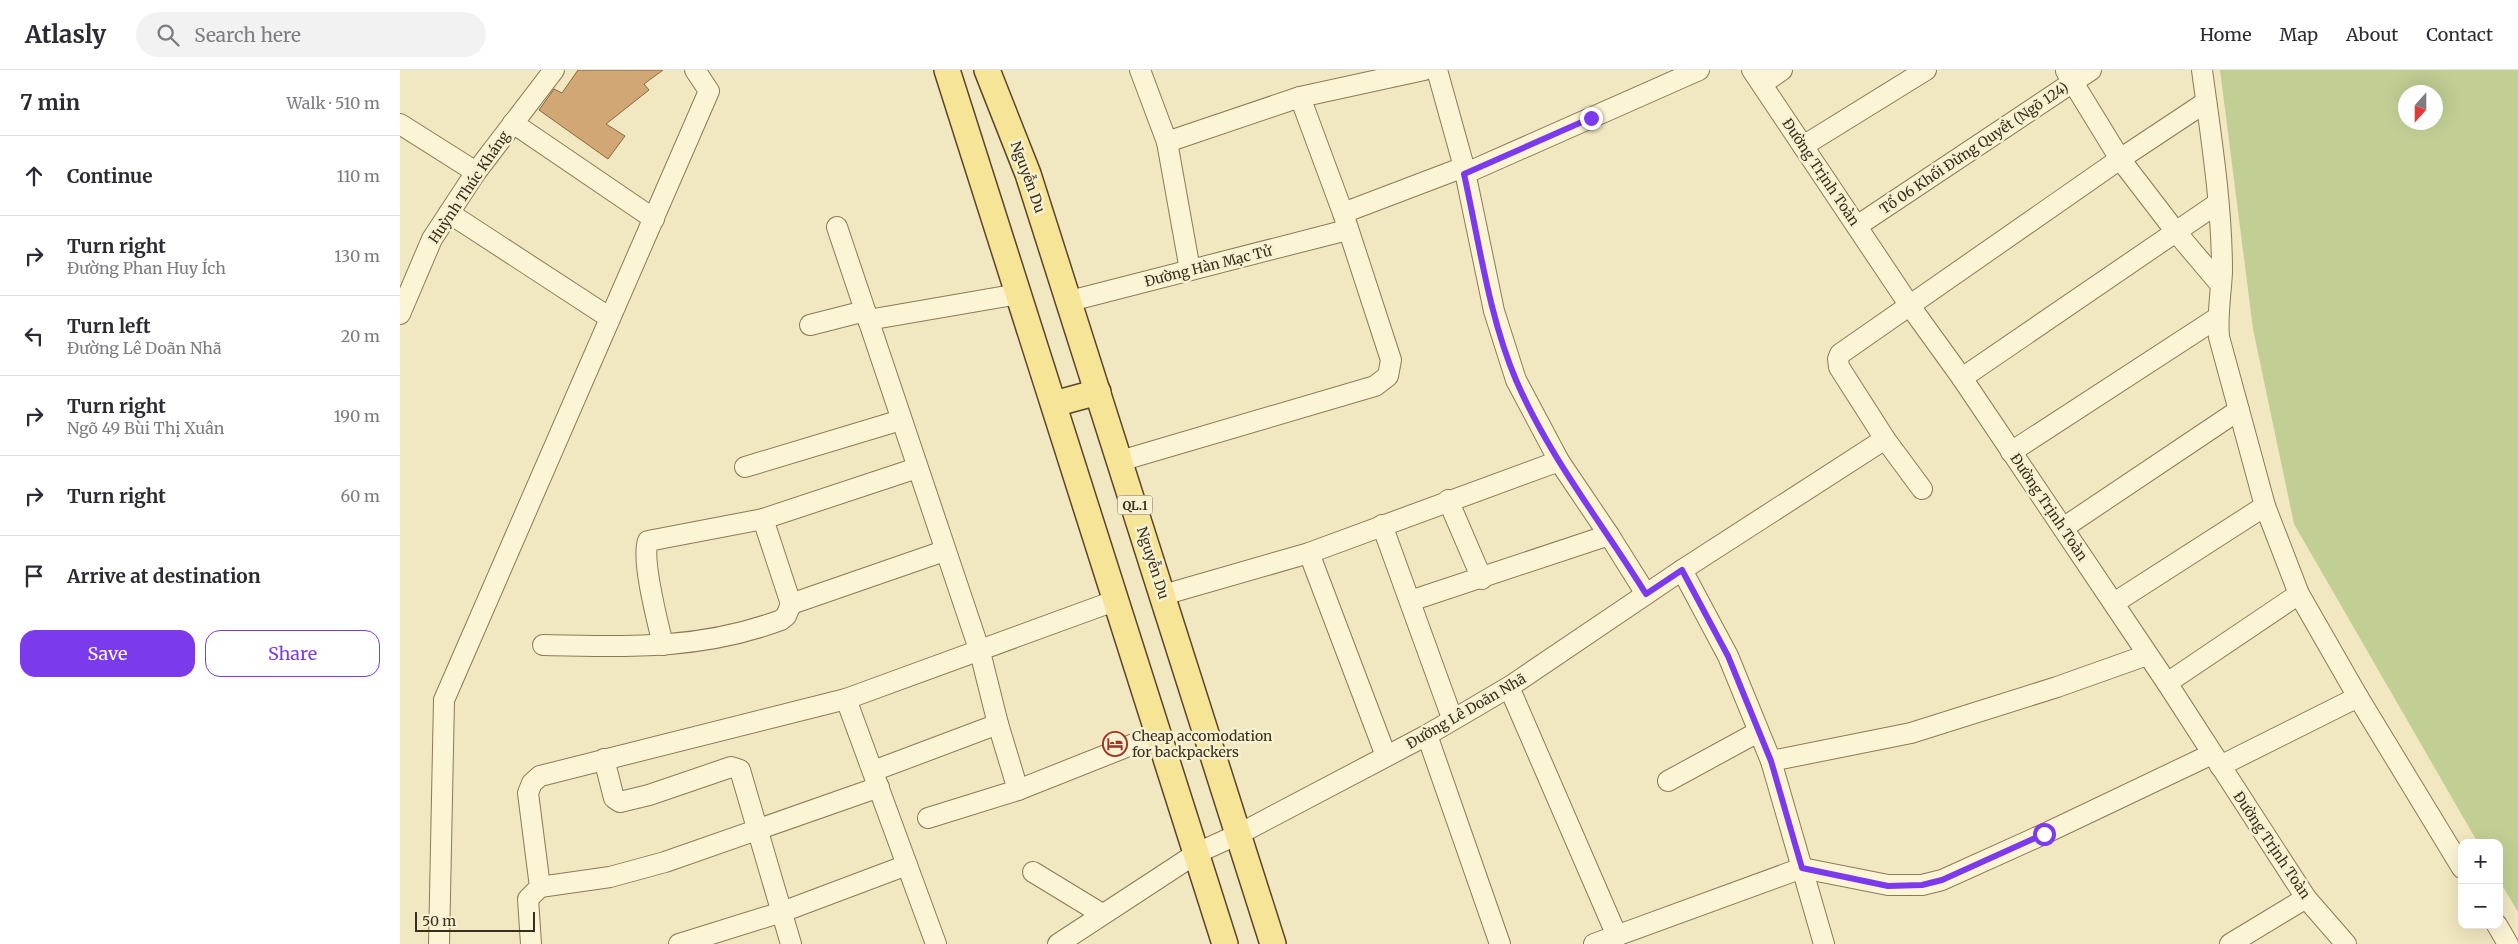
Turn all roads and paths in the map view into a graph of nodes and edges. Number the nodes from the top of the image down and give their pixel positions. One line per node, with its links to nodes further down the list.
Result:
1 (695, 70): 26 (street)
2 (1140, 70): 19 (street)
3 (1424, 70): 15 (street)
4 (1437, 70): 22 (street)
5 (1699, 70): 22 (street, Đường Hàn Mạc Tử)
6 (1782, 70): 13 (street)
7 (1926, 70): 20 (street)
8 (2091, 70): 12 (street, Tổ 06 Khối Đừng Quyềt (Ngõ 124))
9 (2202, 70): 16 (street)
10 (993, 72): 14 (main road); 34 (main road, Nguyễn Du / QL.1)
11 (544, 73): 17 (street, Huỳnh Thúc Kháng)
12 (2069, 76): 21 (street); 28 (street, Tổ 06 Khối Đừng Quyềt (Ngõ 124))
13 (1757, 77): 20 (street, Đường Trịnh Toàn)
14 (950, 78): 33 (main road)
15 (1300, 97): 19 (street); 27 (street)
16 (2206, 102): 21 (street); 24 (street)
17 (513, 123): 23 (street, Huỳnh Thúc Kháng); 26 (street)
18 (400, 124): 23 (street)
19 (1167, 142): 31 (street)
20 (1803, 146): 28 (street, Đường Trịnh Toàn)
21 (2120, 159): 30 (street); 35 (street)
22 (1464, 171): 27 (street, Đường Hàn Mạc Tử); 49 (street)
23 (476, 172): 25 (street, Huỳnh Thúc Kháng)
24 (2218, 202): 30 (street); 32 (street)
25 (449, 213): 36 (street, Huỳnh Thúc Kháng); 38 (street)
26 (654, 219): 38 (street)
27 (1345, 222): 31 (street, Đường Hàn Mạc Tử); 48 (street)
28 (1857, 226): 35 (street, Đường Trịnh Toàn)
29 (837, 227): 37 (street)
30 (2176, 232): 32 (street); 41 (street)
31 (1190, 270): 34 (street, Đường Hàn Mạc Tử)
32 (2220, 284): 39 (street)
33 (1018, 294): 37 (street); 43 (main road)
34 (1070, 301): 42 (main road, Nguyễn Du / QL.1)
35 (1910, 306): 41 (street, Đường Trịnh Toàn); 46 (street)
36 (400, 314)
37 (866, 315): 40 (street); 45 (street)
38 (610, 318): 105 (street)
39 (2217, 318): 44 (street); 47 (street)
40 (810, 325)
41 (1962, 378): 47 (street, Đường Trịnh Toàn)
42 (1098, 392): 43 (main road); 48 (main road, Nguyễn Du / QL.1)
43 (1054, 404): 66 (main road)
44 (2239, 410): 54 (street); 57 (street)
45 (901, 420): 50 (street); 51 (street)
46 (1885, 439): 52 (street); 61 (street, Đường Lê Doãn Nhã)
47 (2011, 452): 57 (street, Đường Trịnh Toàn)
48 (1120, 461): 65 (main road, Nguyễn Du / QL.1)
49 (1559, 461): 53 (street); 58 (street)
50 (745, 468)
51 (917, 468): 55 (street); 59 (street)
52 (1922, 490)
53 (1448, 500): 56 (street); 62 (street)
54 (2265, 506): 64 (street); 68 (street)
55 (763, 519): 69 (street); 71 (street)
56 (1382, 525): 60 (street); 67 (street)
57 (2063, 528): 68 (street, Đường Trịnh Toàn)
58 (1609, 535): 62 (street); 63 (street)
59 (944, 551): 69 (street); 72 (street)
60 (1308, 553): 65 (street); 83 (street)
61 (1682, 570): 63 (street, Đường Lê Doãn Nhã); 80 (street)
62 (1482, 579): 67 (street)
63 (1646, 594): 75 (street, Đường Lê Doãn Nhã)
64 (2299, 594): 74 (street); 76 (street)
65 (1163, 595): 92 (main road, Nguyễn Du / QL.1)
66 (1117, 600): 72 (street); 81 (main road)
67 (1410, 601): 78 (street)
68 (2114, 603): 73 (street, Đường Trịnh Toàn)
69 (791, 604): 71 (street)
70 (542, 644): 71 (street)
71 (663, 645)
72 (980, 652): 77 (street); 79 (street)
73 (2147, 655): 74 (street, Đường Trịnh Toàn); 86 (street)
74 (2167, 683): 85 (street, Đường Trịnh Toàn)
75 (1509, 687): 78 (street, Đường Lê Doãn Nhã); 103 (street)
76 (2358, 697): 85 (street); 94 (street)
77 (846, 699): 84 (street); 87 (street)
78 (1452, 718): 82 (street, Đường Lê Doãn Nhã)
79 (998, 724): 87 (street); 89 (street)
80 (1758, 732): 86 (street); 88 (street)
81 (1159, 734): 89 (street); 93 (main road)
82 (1426, 735): 83 (street, Đường Lê Doãn Nhã); 112 (street)
83 (1386, 756): 92 (street, Đường Lê Doãn Nhã)
84 (604, 759): 91 (street); 98 (street)
85 (2216, 760): 96 (street); 99 (street, Đường Trịnh Toàn)
86 (1771, 761): 96 (street)
87 (876, 779): 91 (street); 95 (street)
88 (1668, 781)
89 (1018, 790): 90 (street)
90 (928, 818)
91 (756, 829): 98 (street); 100 (street)
92 (1239, 834): 93 (street, Đường Lê Doãn Nhã); 111 (main road, Nguyễn Du / QL.1)
93 (1197, 853): 101 (street, Đường Lê Doãn Nhã); 110 (main road)
94 (2458, 861)
95 (907, 865): 100 (street); 104 (street)
96 (1802, 868): 103 (street); 114 (street)
97 (1033, 872): 101 (street)
98 (540, 887): 106 (street)
99 (2306, 898): 115 (street); 116 (street, Đường Trịnh Toàn)
100 (782, 912): 107 (street); 108 (street)
101 (1102, 914): 109 (street, Đường Lê Doãn Nhã)
102 (2499, 929): 117 (street)
103 (1617, 936): 113 (street)
104 (934, 943)
105 (439, 944)
106 (532, 944)
107 (680, 944)
108 (791, 944)
109 (1058, 944)
110 (1225, 944)
111 (1272, 944)
112 (1500, 944)
113 (1594, 944)
114 (1824, 944)
115 (2230, 944)
116 (2346, 944)
117 (2508, 944)

